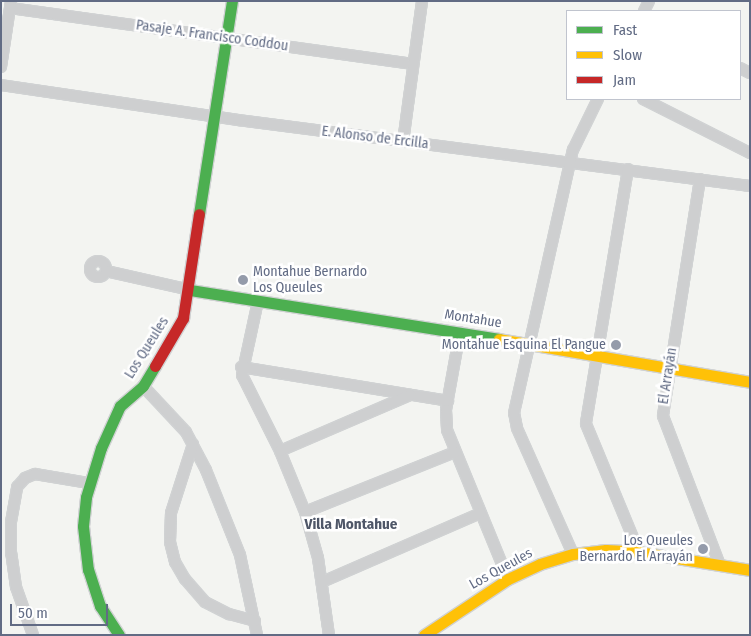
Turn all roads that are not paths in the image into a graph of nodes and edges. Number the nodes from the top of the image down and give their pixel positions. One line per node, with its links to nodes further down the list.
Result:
1 (232, 1): 4 (street, Los Queules)
2 (422, 1): 5 (street)
3 (10, 5): 4 (street, Pasaje A. Francisco Coddou); 6 (street)
4 (227, 38): 5 (street, Pasaje A. Francisco Coddou); 10 (street, Los Queules)
5 (413, 64): 11 (street)
6 (1, 67)
7 (1, 86): 10 (street, E. Alonso de Ercilla)
8 (597, 100): 13 (street)
9 (645, 100): 12 (street)
10 (217, 117): 11 (street, E. Alonso de Ercilla); 18 (street, Los Queules)
11 (403, 142): 13 (street, E. Alonso de Ercilla)
12 (750, 153)
13 (570, 162): 14 (street, E. Alonso de Ercilla); 21 (street)
14 (628, 169): 15 (street, E. Alonso de Ercilla); 22 (street)
15 (700, 179): 16 (street, E. Alonso de Ercilla); 24 (street, El Arrayán)
16 (750, 186)
17 (106, 271): 18 (street)
18 (190, 290): 19 (street, Montahue); 26 (street, Los Queules)
19 (258, 301): 20 (street, Montahue); 23 (street)
20 (460, 332): 21 (street, Montahue); 28 (street)
21 (531, 344): 22 (street, Montahue); 36 (street)
22 (596, 355): 24 (street, Montahue); 35 (street)
23 (241, 367): 27 (street); 30 (street)
24 (669, 368): 25 (street, Montahue); 37 (street, El Arrayán)
25 (750, 382)
26 (143, 386): 29 (street); 32 (street, Los Queules)
27 (411, 395): 28 (street); 30 (street)
28 (448, 401): 31 (street)
29 (193, 444): 41 (street); 41 (street)
30 (280, 450): 33 (street)
31 (455, 452): 33 (street); 34 (street)
32 (89, 483): 42 (street); 43 (street, Los Queules)
33 (305, 512): 40 (street)
34 (481, 513): 39 (street); 40 (street)
35 (639, 552): 36 (street, Los Queules); 37 (street, Los Queules)
36 (574, 554): 39 (street, Los Queules)
37 (720, 565): 38 (street, Los Queules)
38 (750, 570)
39 (508, 579): 46 (street, Los Queules)
40 (322, 582): 45 (street)
41 (255, 621): 44 (street)
42 (33, 635)
43 (119, 635)
44 (257, 635)
45 (329, 635)
46 (424, 635)

